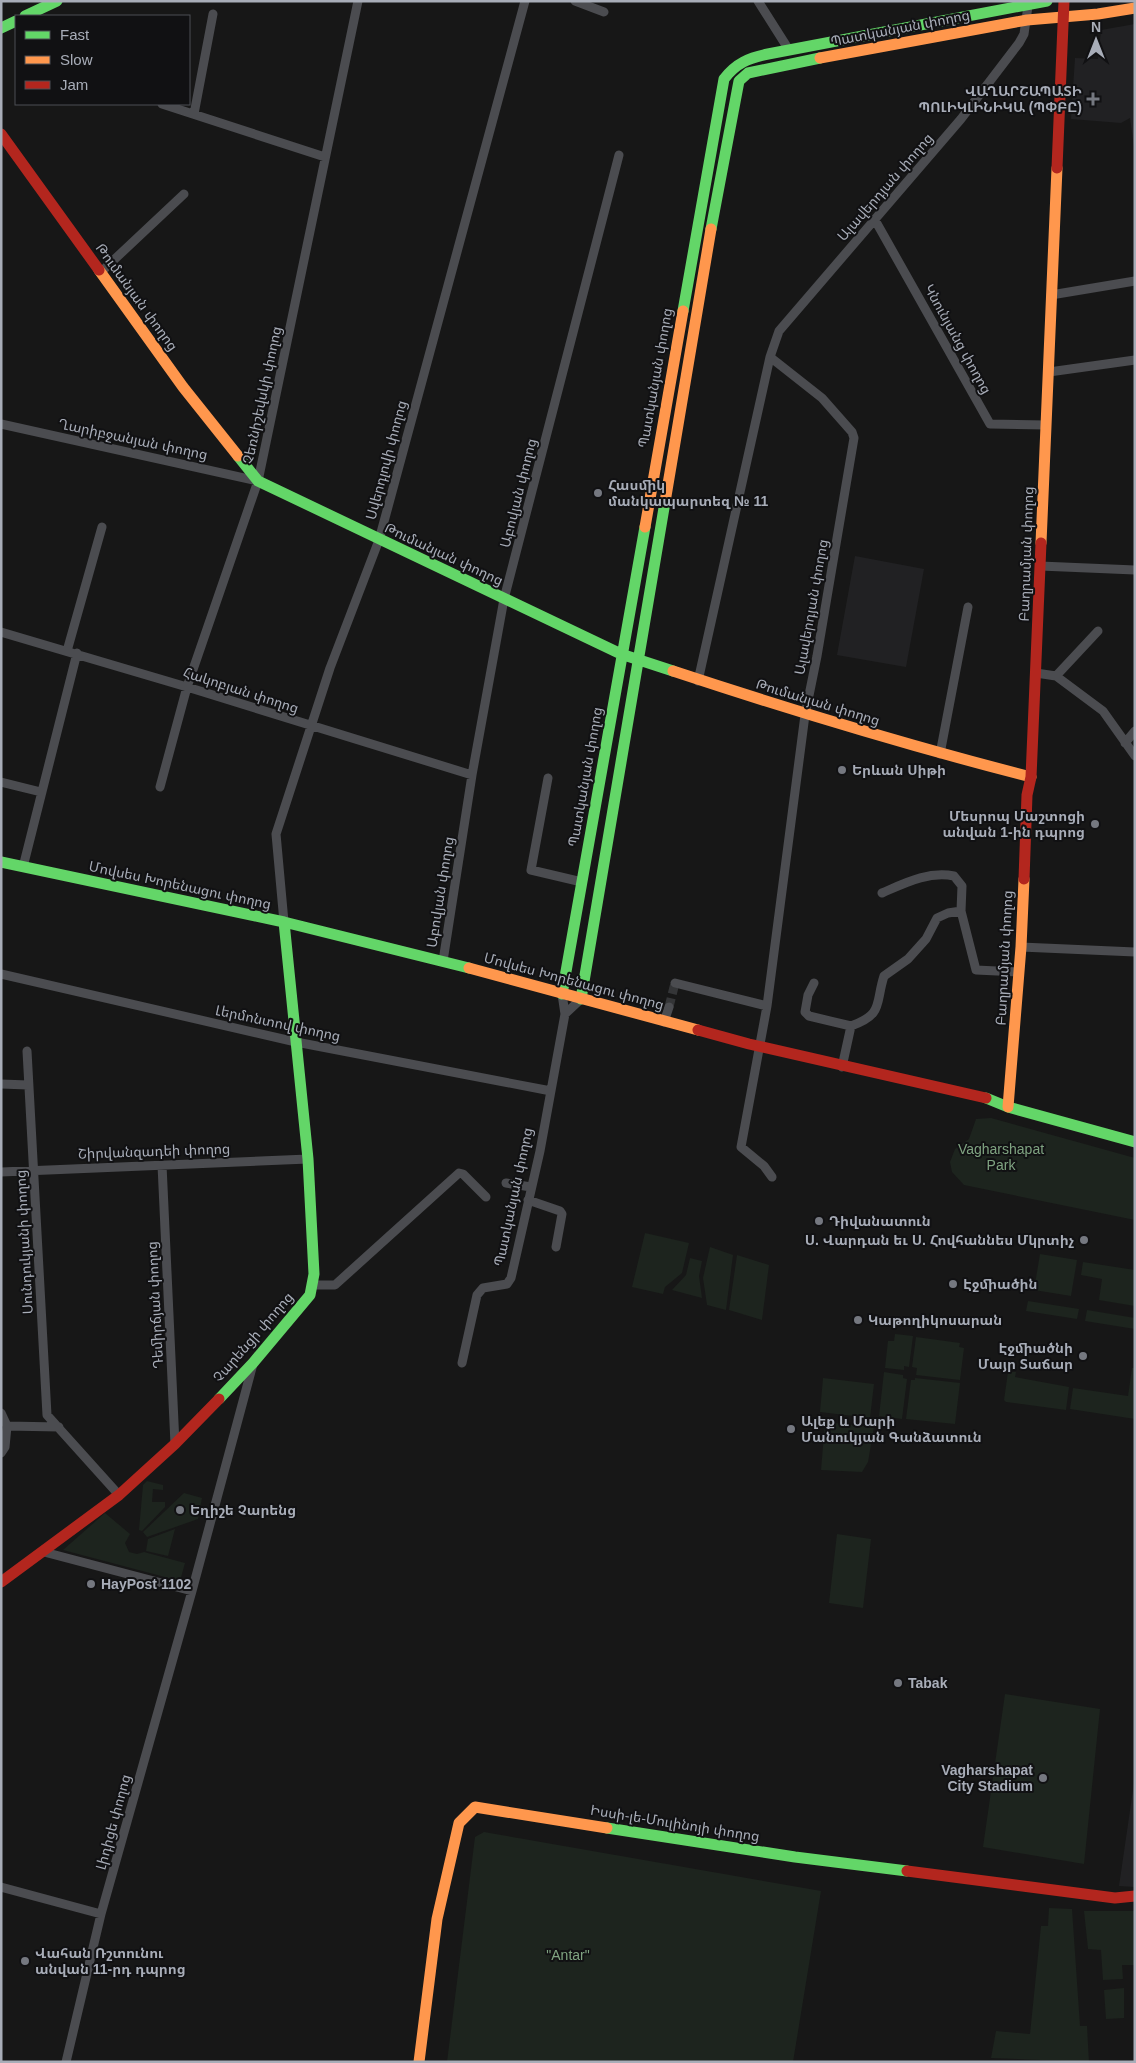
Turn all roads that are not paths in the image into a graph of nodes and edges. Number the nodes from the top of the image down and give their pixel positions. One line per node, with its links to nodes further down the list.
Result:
1 (57, 1): 12 (main road)
2 (358, 1): 22 (street, Չեռնիշեվսկի փողոց)
3 (525, 1): 37 (street, Սվերդլովի փողոց)
4 (575, 1): 10 (street)
5 (758, 1): 17 (street)
6 (1047, 1): 8 (main road, Պատկանյան փողոց)
7 (1064, 1): 13 (main road, Բաղրամյան փողոց)
8 (1028, 6): 14 (street, Ալավերդյան փողոց); 17 (main road, Պատկանյան փողոց)
9 (1135, 8): 13 (main road, Պատկանյան փողոց)
10 (604, 12)
11 (214, 14): 19 (street)
12 (28, 15)
13 (1063, 15): 14 (main road, Պատկանյան փողոց); 29 (main road, Բաղրամյան փողոց)
14 (1027, 20): 24 (street, Ալավերդյան փողոց); 26 (main road, Պատկանյան փողոց)
15 (15, 21): 16 (main road)
16 (1, 28)
17 (789, 50): 25 (main road, Պատկանյան փողոց)
18 (165, 105): 19 (street)
19 (194, 114): 22 (street)
20 (1, 134): 27 (main road, Թումանյան փողոց)
21 (619, 155): 40 (street, Աբովյան փողոց)
22 (325, 157): 35 (street, Չեռնիշեվսկի փողոց)
23 (184, 194): 27 (street)
24 (875, 220): 30 (street, Ալավերդյան փողոց); 34 (street, Կնունյանց փողոց)
25 (697, 224): 26 (main road); 45 (main road, Պատկանյան փողոց)
26 (711, 226): 46 (main road, Պատկանյան փողոց)
27 (101, 272): 35 (main road, Թումանյան փողոց)
28 (1135, 281): 29 (street)
29 (1051, 295): 32 (main road, Բաղրամյան փողոց)
30 (770, 357): 49 (street, Ալավերդյան փողոց); 51 (street, Ալավերդյան փողոց)
31 (1135, 360): 32 (street)
32 (1049, 372): 34 (main road, Բաղրամյան փողոց)
33 (1, 424): 35 (street, Ղարիբջանյան փողոց)
34 (1046, 425): 38 (main road, Բաղրամյան փողոց)
35 (258, 481): 37 (main road, Թումանյան փողոց); 50 (street, Չեռնիշեվսկի փողոց)
36 (102, 527): 44 (street)
37 (379, 540): 40 (main road, Թումանյան փողոց); 52 (street, Սվերդլովի փողոց)
38 (1040, 566): 39 (street); 47 (main road, Բաղրամյան փողոց)
39 (1135, 570)
40 (504, 600): 45 (main road, Թումանյան փողոց); 57 (street, Աբովյան փողոց)
41 (968, 607): 55 (street)
42 (1098, 631): 48 (street)
43 (1, 632): 44 (street, Հակոբյան փողոց)
44 (72, 652): 50 (street, Հակոբյան փողոց); 62 (street)
45 (621, 654): 46 (main road, Թումանյան փողոց); 65 (main road, Պատկանյան փողոց)
46 (637, 660): 49 (main road, Թումանյան փողոց); 77 (main road, Պատկանյան փողոց)
47 (1036, 673): 48 (street); 58 (main road, Բաղրամյան փողոց)
48 (1056, 676): 54 (street)
49 (698, 681): 51 (main road, Թումանյան փողոց)
50 (187, 687): 52 (street, Հակոբյան փողոց); 61 (street, Չեռնիշեվսկի փողոց)
51 (805, 715): 55 (main road, Թումանյան փողոց); 78 (street, Ալավերդյան փողոց)
52 (312, 727): 57 (street, Հակոբյան փողոց); 68 (street, Սվերդլովի փողոց)
53 (1135, 731): 54 (street)
54 (1125, 742): 56 (street)
55 (940, 754): 58 (main road, Թումանյան փողոց)
56 (1135, 756)
57 (472, 775): 71 (street, Աբովյան փողոց)
58 (1031, 777): 69 (main road, Բաղրամյան փողոց)
59 (548, 778): 65 (street)
60 (1, 782): 62 (street)
61 (160, 786)
62 (41, 792): 64 (street)
63 (1, 862): 64 (main road, Մովսես Խորենացու փողոց)
64 (23, 867): 68 (main road, Մովսես Խորենացու փողոց)
65 (582, 882): 76 (main road, Պատկանյան փողոց)
66 (882, 893): 67 (street)
67 (961, 911): 72 (street); 82 (street)
68 (284, 922): 71 (main road, Մովսես Խորենացու փողոց); 83 (main road)
69 (1021, 946): 70 (street); 72 (main road, Բաղրամյան փողոց)
70 (1135, 952)
71 (443, 960): 76 (main road, Մովսես Խորենացու փողոց)
72 (1019, 972): 90 (main road, Բաղրամյան փողոց)
73 (1, 974): 83 (street, Լերմոնտով փողոց)
74 (675, 983): 78 (street)
75 (814, 983): 82 (street)
76 (562, 994): 77 (main road, Մովսես Խորենացու փողոց); 80 (street, Պատկանյան փողոց)
77 (581, 999): 80 (street); 81 (main road, Մովսես Խորենացու փողոց)
78 (768, 1006): 84 (street, Ալավերդյան փողոց)
79 (668, 1007): 81 (street)
80 (565, 1014): 89 (street, Պատկանյան փողոց)
81 (664, 1022): 84 (main road, Մովսես Խորենացու փողոց)
82 (851, 1026): 86 (street)
83 (296, 1042): 89 (street, Լերմոնտով փողոց); 92 (main road)
84 (761, 1046): 86 (main road, Մովսես Խորենացու փողոց); 96 (street, Ալավերդյան փողոց)
85 (27, 1051): 88 (street, Սունդուկյանի փողոց)
86 (842, 1067): 90 (main road, Մովսես Խորենացու փողոց)
87 (1, 1084): 88 (street)
88 (28, 1085): 94 (street, Սունդուկյանի փողոց)
89 (551, 1091): 98 (street, Պատկանյան փողոց)
90 (1008, 1108): 91 (main road, Մովսես Խորենացու փողոց)
91 (1135, 1142)
92 (308, 1159): 93 (street, Շիրվանզադեի փողոց); 102 (main road)
93 (162, 1165): 94 (street, Շիրվանզադեի փողոց); 108 (street, Դեմիրճյան փողոց)
94 (33, 1170): 95 (street, Շիրվանզադեի փողոց); 107 (street, Սունդուկյանի փողոց)
95 (1, 1172)
96 (772, 1177)
97 (506, 1183): 98 (street)
98 (531, 1187): 100 (street, Պատկանյան փողոց)
99 (486, 1197): 102 (street)
100 (528, 1200): 101 (street); 104 (street, Պատկանյան փողոց)
101 (556, 1247)
102 (313, 1285): 103 (main road, Չարենցի փողոց)
103 (253, 1362): 108 (main road, Չարենցի փողոց); 113 (street, Լիդիցե փողոց)
104 (462, 1362)
105 (1, 1413): 106 (street)
106 (7, 1426): 107 (street); 109 (street)
107 (59, 1427): 110 (street, Սունդուկյանի փողոց)
108 (175, 1444): 110 (main road, Չարենցի փողոց)
109 (1, 1453)
110 (119, 1495): 111 (main road, Չարենցի փողոց)
111 (44, 1552): 112 (main road, Չարենցի փողոց); 113 (street)
112 (1, 1582)
113 (192, 1591): 116 (street, Լիդիցե փողոց)
114 (1, 1887): 116 (street)
115 (1135, 1896): 118 (main road, Իսսի-լե-Մուլինոյի փողոց)
116 (101, 1914): 117 (street, Լիդիցե փողոց)
117 (66, 2062)
118 (419, 2062)

